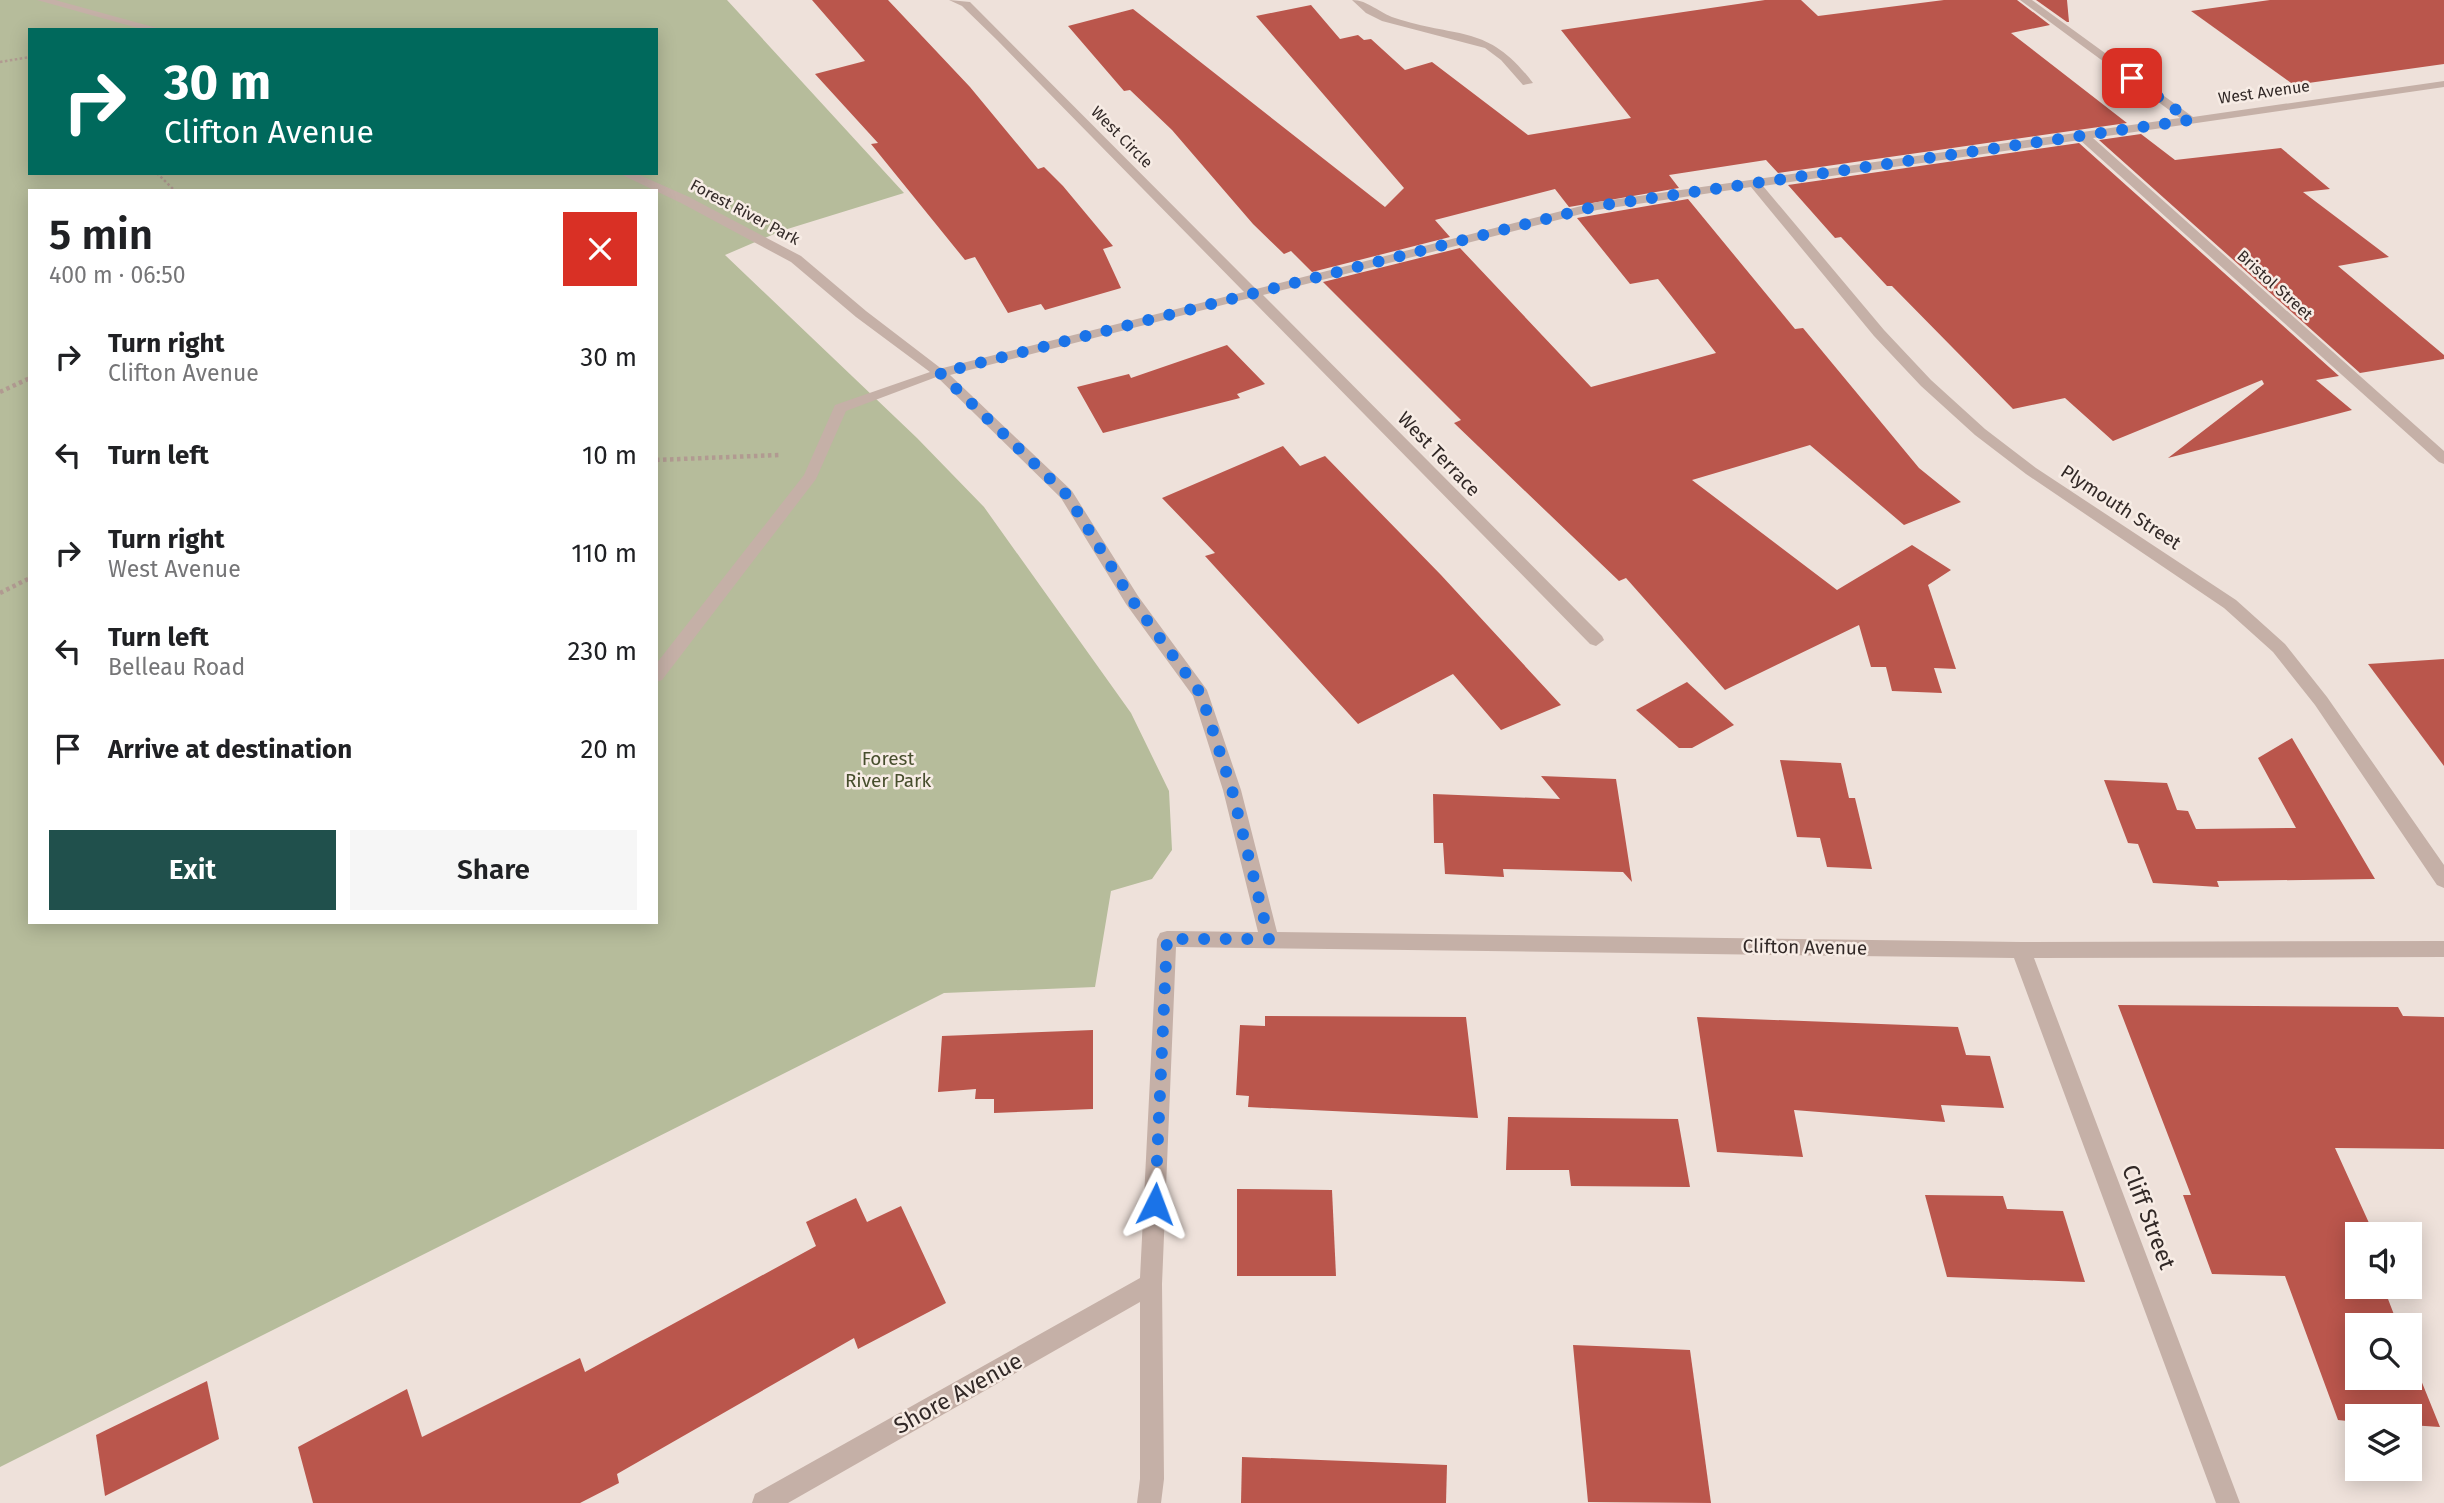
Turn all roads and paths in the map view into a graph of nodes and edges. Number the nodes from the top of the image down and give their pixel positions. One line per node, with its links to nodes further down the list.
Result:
1 (42, 0): 5 (street)
2 (1357, 0): 8 (street)
3 (2025, 0): 10 (street)
4 (962, 1): 16 (street, West Circle)
5 (151, 28)
6 (28, 57): 7 (path)
7 (0, 62)
8 (1527, 83)
9 (2444, 85): 10 (street, West Avenue)
10 (2190, 120): 11 (street, West Avenue)
11 (2083, 136): 14 (street, West Avenue); 21 (street, Bristol Street)
12 (159, 175): 15 (path)
13 (629, 175): 17 (street, Forest River Park)
14 (1755, 184): 16 (street, West Avenue); 27 (street, Plymouth Street)
15 (173, 189)
16 (1256, 294): 17 (street, West Avenue); 25 (street, West Terrace)
17 (940, 373): 20 (street, West Avenue); 28 (street, Forest River Park)
18 (28, 379): 19 (path)
19 (0, 392)
20 (821, 452): 22 (path); 26 (street, West Avenue)
21 (2444, 459)
22 (658, 460)
23 (28, 579): 24 (path)
24 (0, 593)
25 (1596, 640)
26 (658, 673)
27 (2444, 880)
28 (1269, 939): 30 (street, Clifton Avenue); 31 (street, Clifton Avenue)
29 (2444, 949): 30 (street, Clifton Avenue)
30 (2021, 950): 34 (street, Cliff Street)
31 (1151, 1284): 32 (street, Shore Avenue); 33 (street)
32 (764, 1503)
33 (1149, 1503)
34 (2228, 1503)

